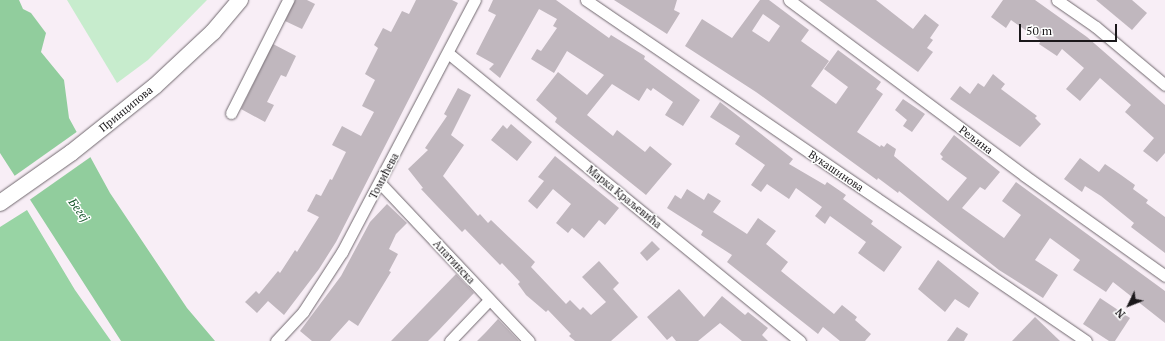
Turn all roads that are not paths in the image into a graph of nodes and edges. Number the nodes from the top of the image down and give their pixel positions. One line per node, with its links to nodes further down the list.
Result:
1 (240, 0): 11 (street, Принципова)
2 (288, 0): 9 (street)
3 (475, 0): 7 (street, Томићева)
4 (586, 0): 18 (street, Вукашинова)
5 (789, 0): 12 (street, Рељина)
6 (1057, 0): 8 (street)
7 (448, 53): 10 (street, Томићева); 17 (street, Марка Краљевића)
8 (1165, 85)
9 (231, 113)
10 (380, 183): 13 (street, Апатинска); 14 (street, Томићева)
11 (0, 203)
12 (1165, 276)
13 (489, 300): 15 (street); 16 (street, Апатинска)
14 (276, 341)
15 (450, 341)
16 (529, 341)
17 (800, 341)
18 (1086, 341)

